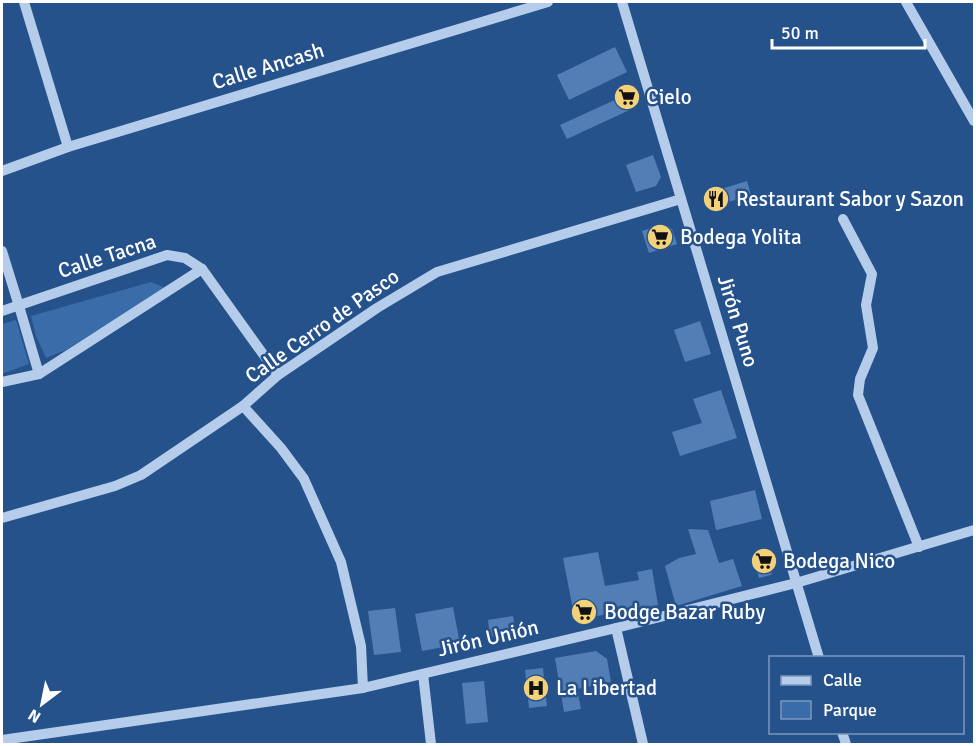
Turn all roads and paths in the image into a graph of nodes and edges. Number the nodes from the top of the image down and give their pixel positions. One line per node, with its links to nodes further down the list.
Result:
1 (24, 2): 6 (street)
2 (548, 2): 6 (street, Calle Ancash)
3 (622, 2): 8 (street, Jirón Puno)
4 (906, 2): 5 (street)
5 (975, 121)
6 (68, 147): 7 (street, Calle Ancash)
7 (2, 171)
8 (681, 199): 15 (street, Calle Cerro de Pasco); 21 (street, Jirón Puno)
9 (843, 219): 20 (street)
10 (2, 251): 12 (street)
11 (202, 269): 12 (street, Calle Tacna); 14 (street); 15 (street, Calle Tacna)
12 (20, 306): 13 (street, Calle Tacna); 14 (street)
13 (2, 311)
14 (39, 374): 16 (street)
15 (278, 375): 17 (street, Calle Cerro de Pasco)
16 (2, 382)
17 (243, 406): 18 (street, Calle Cerro de Pasco); 25 (street)
18 (2, 518)
19 (975, 531): 20 (street, Jirón Unión)
20 (919, 547): 21 (street, Jirón Unión)
21 (796, 583): 22 (street, Jirón Unión); 23 (street, Jirón Puno)
22 (616, 628): 24 (street, Jirón Unión); 28 (street)
23 (819, 656)
24 (423, 674): 25 (street, Jirón Unión); 27 (street)
25 (363, 688): 26 (street, Jirón Unión)
26 (7, 741)
27 (430, 744)
28 (643, 744)

